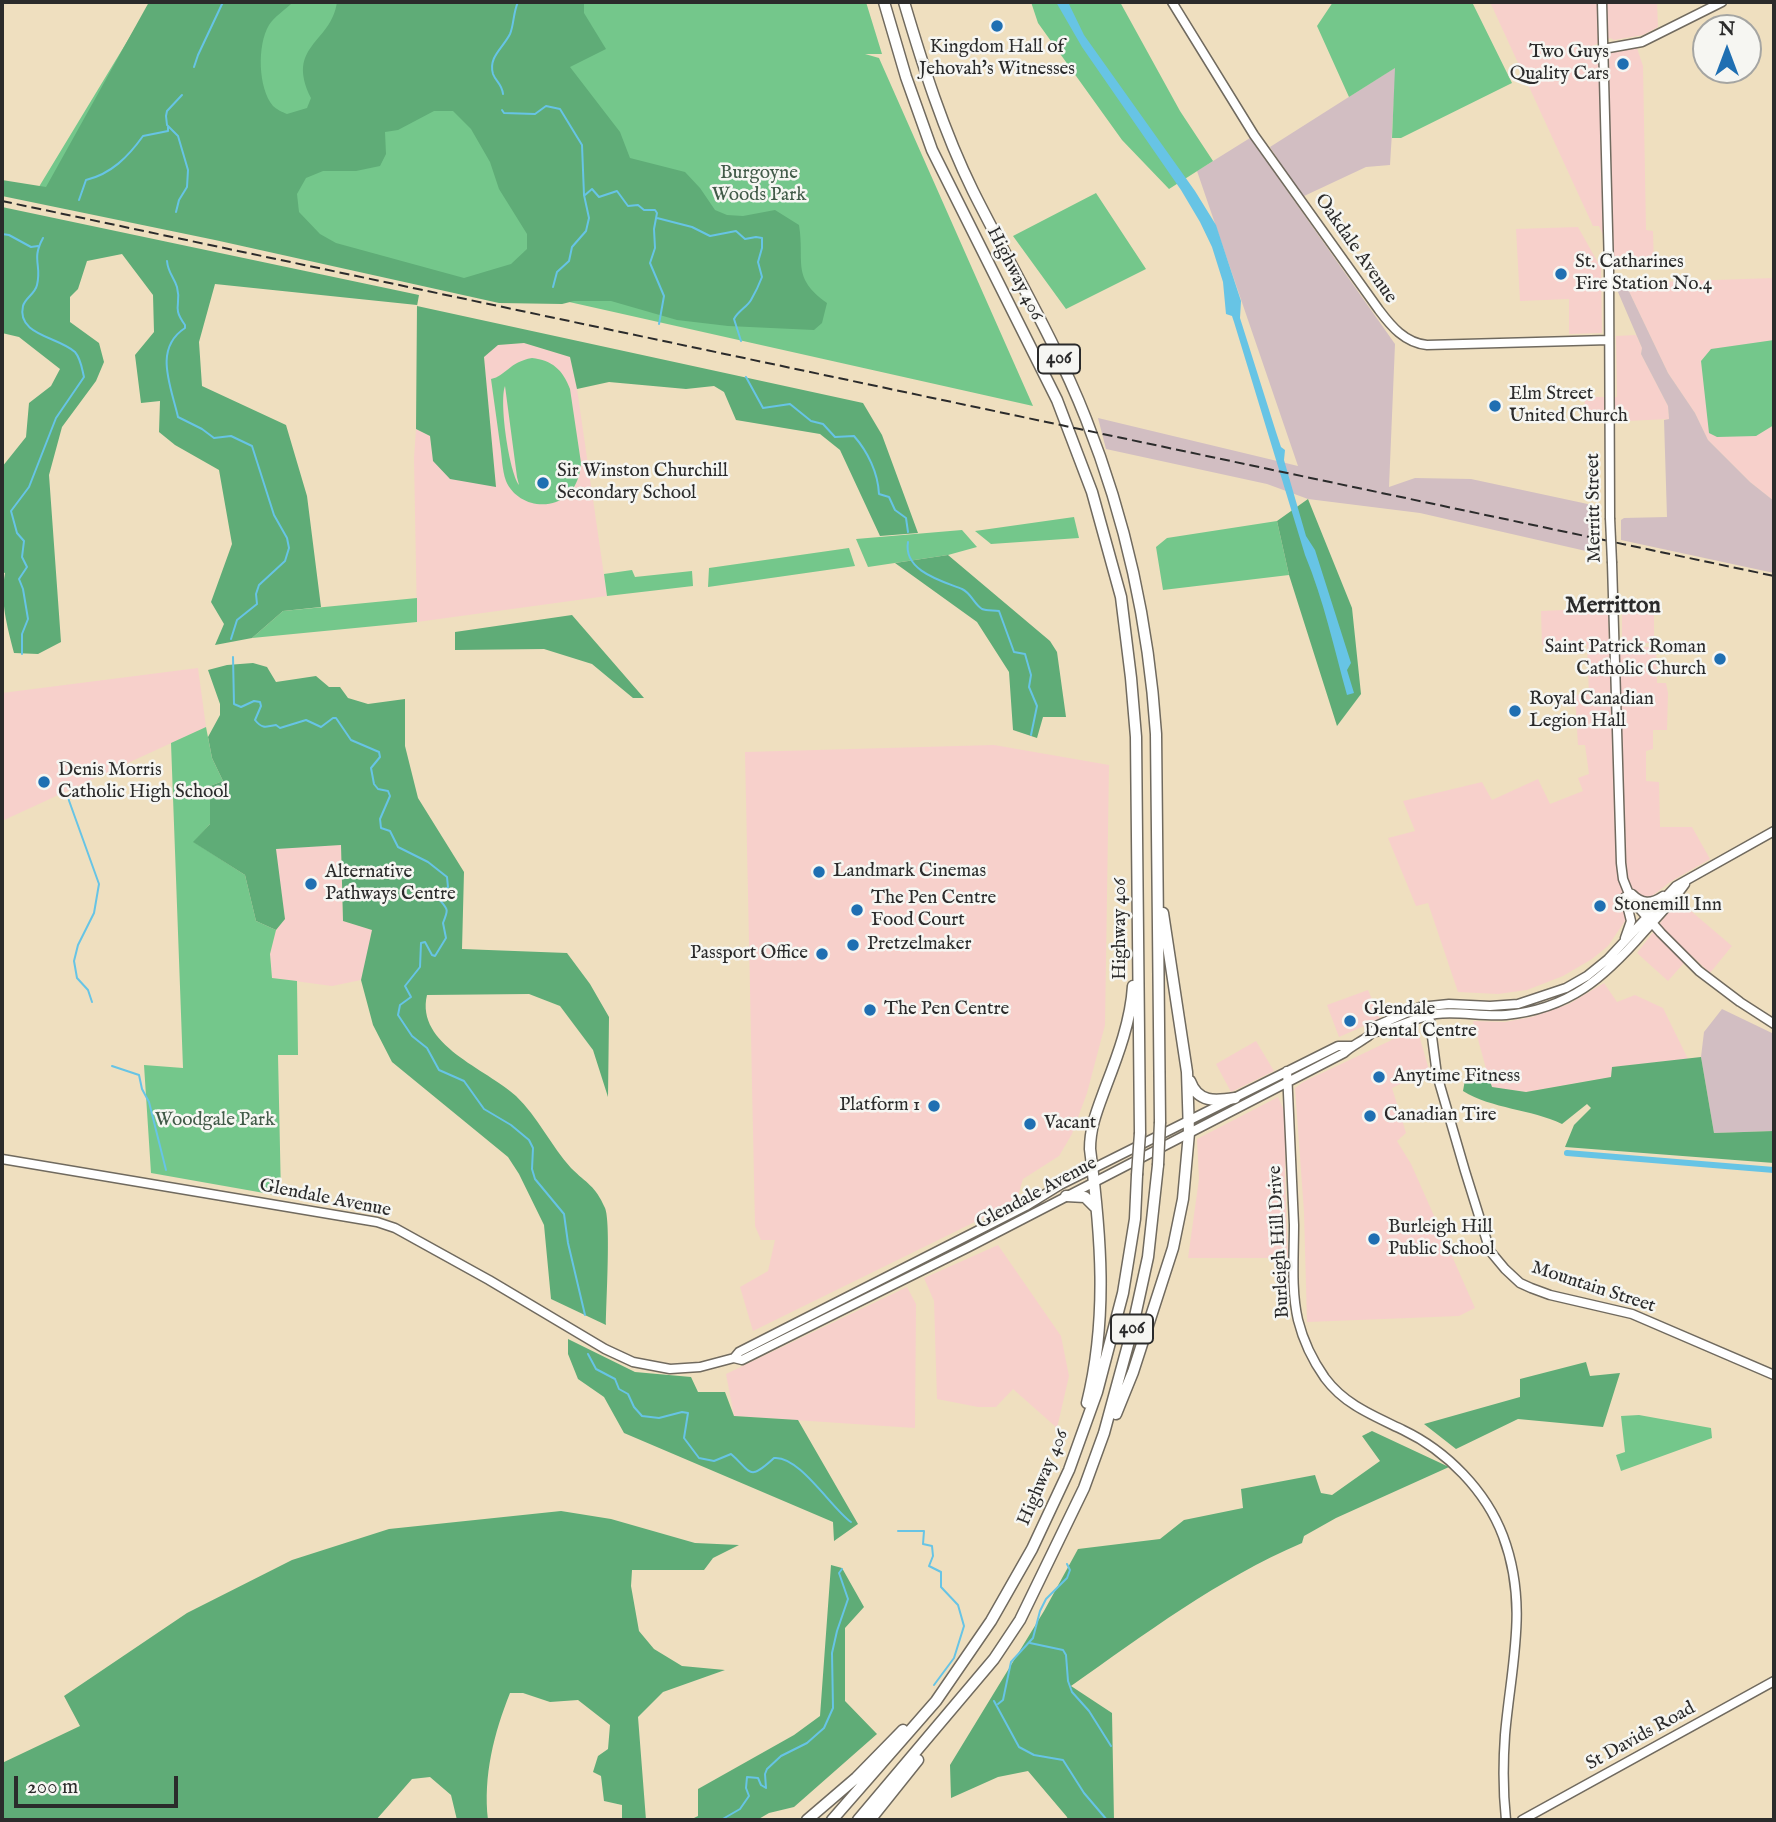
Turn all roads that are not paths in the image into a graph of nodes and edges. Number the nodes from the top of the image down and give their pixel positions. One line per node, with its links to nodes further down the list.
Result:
1 (884, 2): 11 (highway, Highway 406 / 406)
2 (904, 2): 10 (highway, Highway 406 / 406)
3 (1172, 2): 7 (main road, Oakdale Avenue)
4 (1602, 2): 6 (main road, Merritt Street)
5 (1722, 2): 6 (main road)
6 (1603, 50): 7 (main road, Merritt Street)
7 (1609, 340): 12 (main road, Merritt Street, bridge)
8 (1774, 831): 9 (main road, Glendale Avenue)
9 (1689, 879): 13 (main road, Glendale Avenue); 14 (main road, Glendale Avenue)
10 (1158, 886): 19 (highway); 34 (highway, Highway 406 / 406, bridge)
11 (1138, 891): 25 (highway); 33 (highway, Highway 406 / 406, bridge)
12 (1626, 891): 13 (main road); 14 (main road, Merritt Street); 15 (main road)
13 (1670, 891): 14 (main road, Glendale Avenue)
14 (1650, 921): 15 (main road, Glendale Avenue); 16 (main road, Glendale Avenue); 17 (main road, Merritt Street)
15 (1621, 945): 16 (main road, Glendale Avenue)
16 (1428, 1011): 18 (main road, Glendale Avenue); 32 (main road, Mountain Street)
17 (1774, 1024)
18 (1351, 1046): 20 (main road, Glendale Avenue); 21 (main road, Glendale Avenue)
19 (1185, 1055): 22 (highway); 23 (highway)
20 (1287, 1071): 21 (main road, Burleigh Hill Drive); 22 (main road, Glendale Avenue)
21 (1287, 1082): 23 (main road, Glendale Avenue); 42 (main road, Burleigh Hill Drive)
22 (1235, 1098): 23 (main road, Glendale Avenue)
23 (1188, 1128): 25 (main road, Glendale Avenue); 26 (main road, Glendale Avenue); 34 (highway)
24 (2, 1159): 31 (main road, Glendale Avenue)
25 (1092, 1171): 26 (highway); 29 (main road, Glendale Avenue)
26 (1093, 1182): 27 (main road, Glendale Avenue); 28 (highway)
27 (1066, 1196): 28 (highway); 30 (main road, Glendale Avenue)
28 (1097, 1214): 33 (highway)
29 (911, 1264): 30 (main road); 31 (main road, Glendale Avenue)
30 (913, 1274): 31 (main road, Glendale Avenue)
31 (734, 1358)
32 (1774, 1376)
33 (1069, 1470): 36 (highway, Highway 406 / 406)
34 (1084, 1488): 35 (highway, Highway 406 / 406)
35 (994, 1659): 40 (highway, Highway 406 / 406); 41 (highway)
36 (956, 1669): 38 (highway); 39 (highway, Highway 406 / 406)
37 (1774, 1681): 43 (main road, St Davids Road)
38 (807, 1820)
39 (832, 1820)
40 (858, 1820)
41 (870, 1820)
42 (1506, 1820)
43 (1522, 1820)

